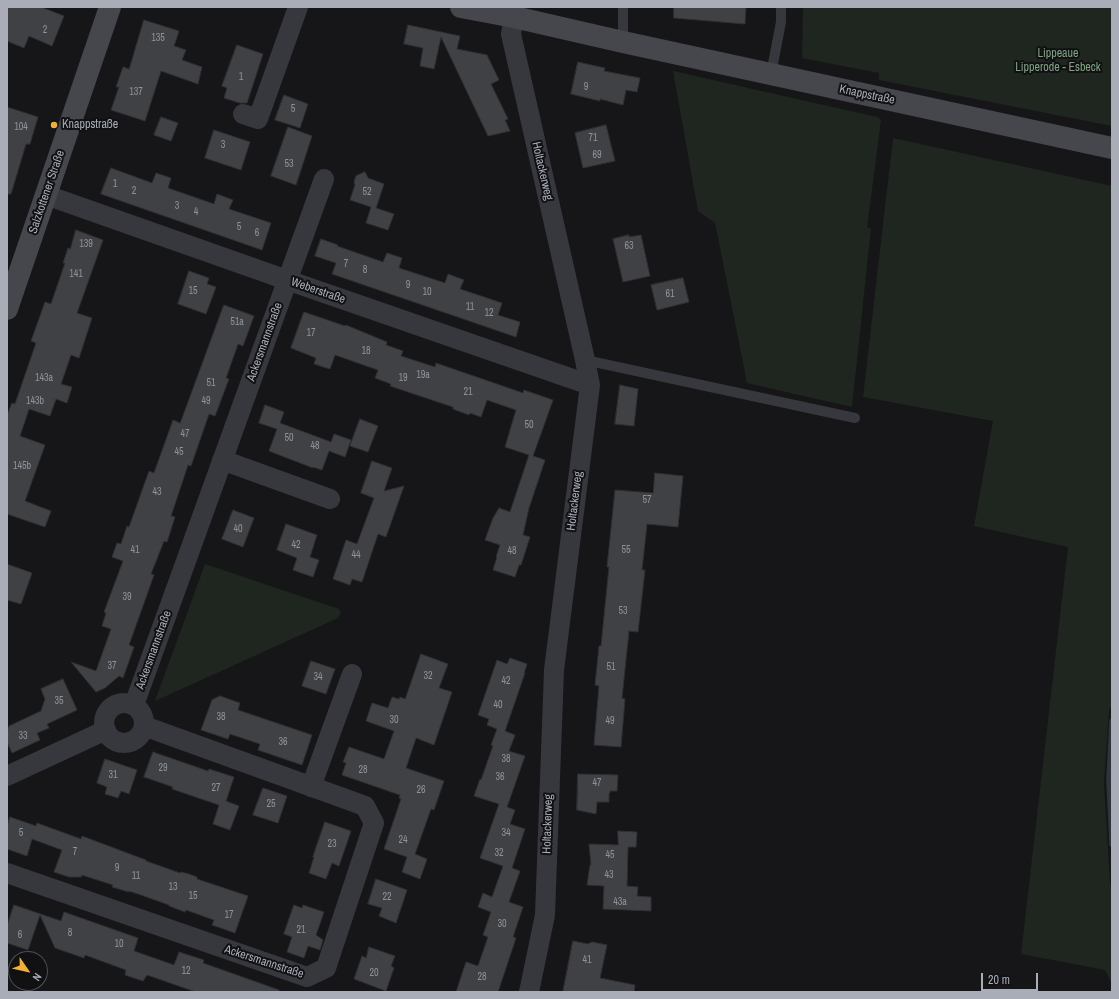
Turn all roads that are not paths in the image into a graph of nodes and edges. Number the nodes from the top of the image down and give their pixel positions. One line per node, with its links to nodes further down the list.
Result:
1 (110, 7): 13 (street, Salzkottener Straße)
2 (298, 7): 10 (street)
3 (461, 7): 6 (street, Knappstraße)
4 (623, 7): 8 (lane)
5 (781, 7): 9 (lane)
6 (487, 10): 7 (street, Knappstraße)
7 (514, 17): 8 (street, Knappstraße); 16 (street, Holtackerweg)
8 (623, 42): 9 (street, Knappstraße)
9 (771, 74): 11 (street, Knappstraße)
10 (243, 114)
11 (1112, 148)
12 (324, 179): 14 (street, Ackersmannstraße)
13 (46, 195): 14 (street, Weberstraße); 15 (street, Salzkottener Straße)
14 (287, 280): 17 (street, Weberstraße); 19 (street, Ackersmannstraße)
15 (7, 309)
16 (585, 360): 17 (street, Holtackerweg); 18 (lane)
17 (590, 385): 28 (street, Holtackerweg)
18 (855, 418)
19 (222, 460): 20 (street); 22 (street, Ackersmannstraße)
20 (330, 499)
21 (352, 674): 26 (street)
22 (134, 705): 23 (street, Ackersmannstraße); 24 (street, Ackersmannstraße)
23 (144, 726): 24 (street); 26 (street, Ackersmannstraße)
24 (106, 730): 25 (street)
25 (7, 776)
26 (311, 787): 27 (street, Ackersmannstraße)
27 (7, 873)
28 (529, 992)

